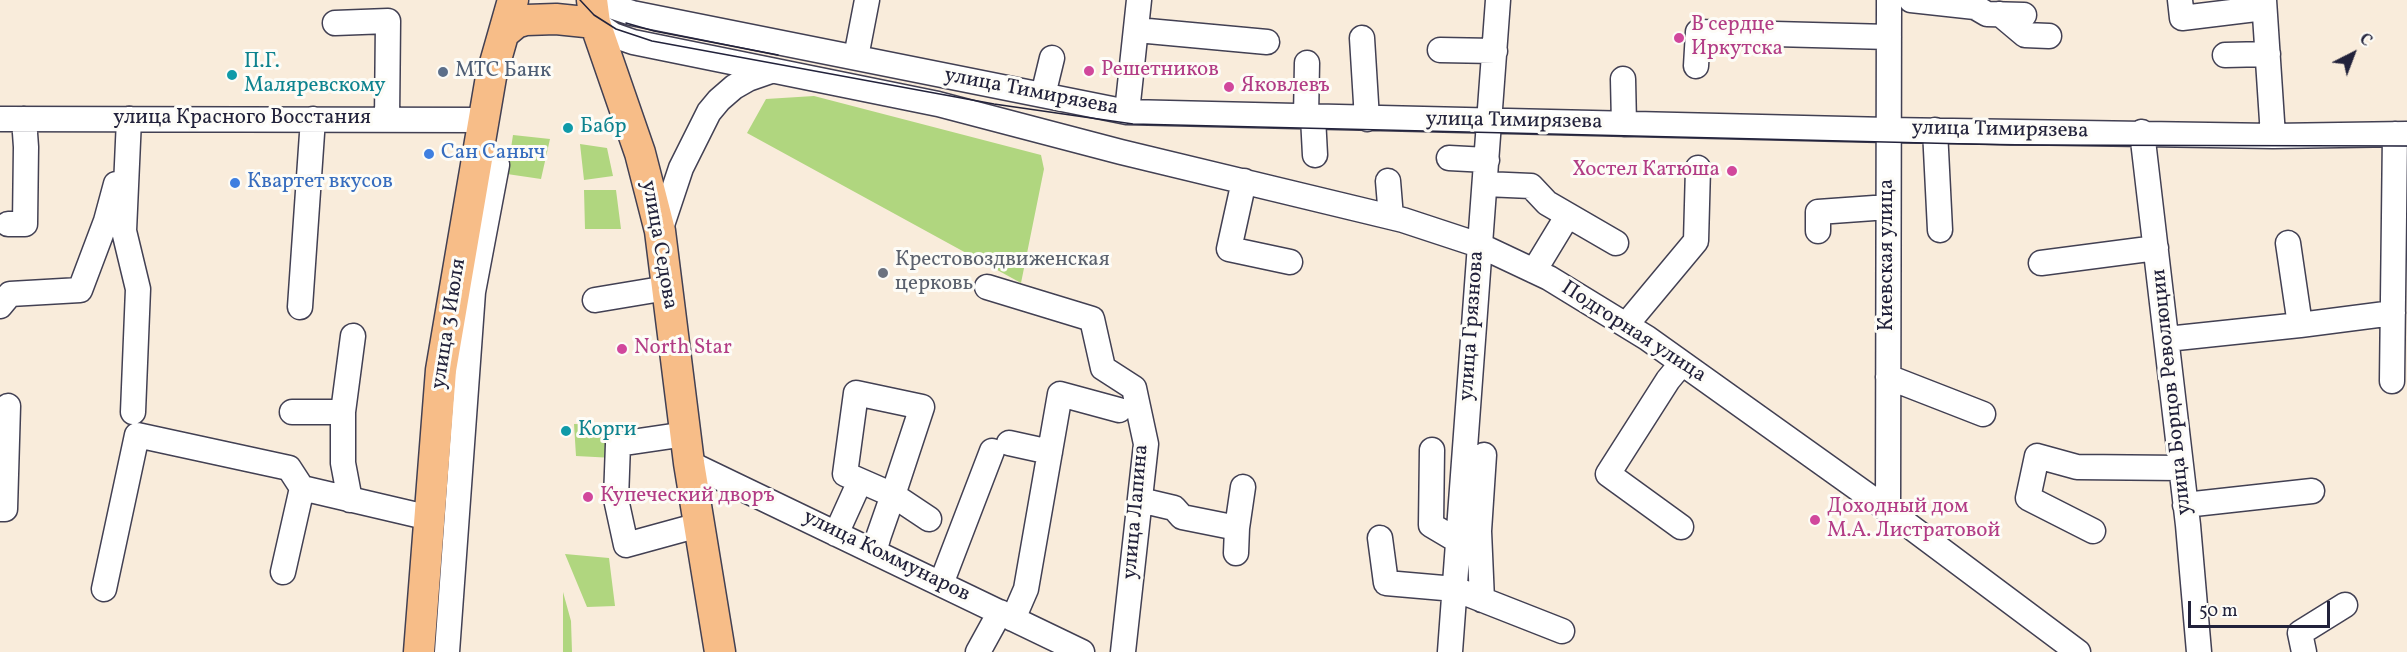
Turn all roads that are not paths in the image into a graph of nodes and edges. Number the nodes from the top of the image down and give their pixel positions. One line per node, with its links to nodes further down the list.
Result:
1 (513, 0): 14 (main road, улица 3 Июля)
2 (572, 0): 11 (main road)
3 (867, 0): 23 (street)
4 (1139, 0): 13 (street)
5 (1498, 0): 20 (street, улица Грязнова)
6 (1889, 0): 16 (street, Киевская улица)
7 (1911, 0): 9 (street)
8 (2180, 0): 10 (street)
9 (1975, 3): 15 (street)
10 (2264, 4): 21 (street)
11 (596, 8): 14 (main road); 23 (street, улица Тимирязева); 27 (street, улица Тимирязева); 58 (main road, улица Седова)
12 (335, 23): 35 (street)
13 (1137, 30): 18 (street); 30 (street)
14 (504, 33): 43 (main road, улица 3 Июля)
15 (2049, 36)
16 (1889, 37): 26 (street); 40 (street, Киевская улица)
17 (1362, 38): 36 (street)
18 (1266, 42)
19 (1440, 50): 20 (street)
20 (1495, 51): 37 (street, улица Грязнова)
21 (2268, 54): 22 (street); 45 (street)
22 (2225, 55)
23 (856, 57): 29 (street, улица Тимирязева)
24 (1052, 58): 29 (street)
25 (1307, 63): 31 (street)
26 (1696, 66)
27 (771, 71): 46 (street, улица Тимирязева); 58 (street)
28 (1623, 79): 38 (street)
29 (1043, 96): 30 (street, улица Тимирязева)
30 (1127, 112): 31 (street, улица Тимирязева)
31 (1310, 117): 36 (street, улица Тимирязева); 47 (street)
32 (0, 119): 33 (street, улица Красного Восстания)
33 (24, 119): 39 (street, улица Красного Восстания); 56 (street)
34 (313, 119): 35 (street, улица Красного Восстания); 39 (street, улица Красного Восстания); 71 (street)
35 (387, 119): 43 (street, улица Красного Восстания)
36 (1367, 119): 37 (street, улица Тимирязева)
37 (1491, 122): 38 (street, улица Тимирязева); 50 (street, улица Грязнова)
38 (1624, 124): 40 (street, улица Тимирязева)
39 (128, 130): 70 (street); 82 (street)
40 (1888, 130): 41 (street, улица Тимирязева); 53 (street, Киевская улица)
41 (1935, 130): 42 (street, улица Тимирязева); 57 (street)
42 (2142, 132): 45 (street, улица Тимирязева); 63 (street, улица Борцов Революции)
43 (481, 133): 101 (main road, улица 3 Июля); 121 (street)
44 (2401, 134): 45 (street, улица Тимирязева); 72 (street)
45 (2273, 136)
46 (1121, 152): 51 (street, Подгорная улица)
47 (1315, 155)
48 (1449, 158): 50 (street)
49 (1698, 168): 74 (street)
50 (1486, 172): 54 (street); 62 (street, улица Грязнова)
51 (1244, 181): 55 (street, Подгорная улица); 64 (street)
52 (1388, 181): 55 (street)
53 (1888, 207): 59 (street); 78 (street, Киевская улица)
54 (1568, 215): 60 (street); 66 (street)
55 (1391, 217): 62 (street, Подгорная улица)
56 (8, 224)
57 (1940, 230)
58 (660, 231): 68 (main road, улица Седова)
59 (1818, 231)
60 (1616, 243)
61 (2288, 243): 73 (street)
62 (1479, 245): 66 (street, Подгорная улица); 109 (street, улица Грязнова)
63 (2156, 248): 65 (street); 76 (street, улица Борцов Революции)
64 (1290, 262)
65 (2041, 263)
66 (1534, 271): 74 (street, Подгорная улица)
67 (987, 287): 97 (street, улица Лапина)
68 (667, 288): 69 (street); 86 (main road, улица Седова)
69 (595, 300)
70 (0, 306)
71 (300, 307)
72 (2393, 313): 73 (street); 79 (street)
73 (2300, 324): 76 (street)
74 (1626, 325): 77 (street, Подгорная улица)
75 (353, 336): 84 (street)
76 (2167, 339): 90 (street, улица Борцов Революции)
77 (1682, 363): 100 (street, Подгорная улица); 104 (street)
78 (1888, 376): 85 (street); 100 (street, Киевская улица)
79 (2392, 381)
80 (8, 406): 99 (street)
81 (1119, 410): 88 (street)
82 (133, 412)
83 (292, 412): 84 (street)
84 (343, 412): 96 (street)
85 (1983, 414)
86 (687, 449): 103 (main road, улица Седова); 103 (street); 107 (street, улица Коммунаров)
87 (1432, 450): 109 (street)
88 (1050, 452): 113 (street); 118 (street)
89 (1484, 455): 116 (street)
90 (2181, 468): 98 (street, улица Борцов Революции); 106 (street)
91 (860, 481): 95 (street); 95 (street); 107 (street)
92 (1243, 487): 105 (street)
93 (302, 488): 96 (street); 112 (street); 114 (street)
94 (2312, 491): 98 (street)
95 (892, 495): 102 (street); 110 (street)
96 (350, 500): 101 (street)
97 (1140, 500): 105 (street); 125 (street, улица Лапина)
98 (2185, 505): 128 (street, улица Борцов Революции)
99 (0, 509)
100 (1888, 510): 127 (street, Подгорная улица)
101 (430, 518): 120 (main road, улица 3 Июля)
102 (929, 519)
103 (699, 525): 122 (main road, улица Седова)
104 (1681, 526)
105 (1237, 528): 111 (street)
106 (2093, 531)
107 (836, 534): 110 (street, улица Коммунаров)
108 (1380, 538): 115 (street)
109 (1458, 541): 115 (street, улица Грязнова)
110 (874, 552): 113 (street, улица Коммунаров)
111 (1236, 553)
112 (283, 572)
113 (941, 584): 118 (street, улица Коммунаров)
114 (104, 589)
115 (1455, 589): 116 (street); 126 (street, улица Грязнова)
116 (1482, 600): 119 (street)
117 (2345, 605): 129 (street)
118 (1006, 615): 123 (street); 124 (street, улица Коммунаров)
119 (1562, 631)
120 (419, 652)
121 (447, 652)
122 (720, 652)
123 (978, 652)
124 (1082, 652)
125 (1123, 652)
126 (1450, 652)
127 (2078, 652)
128 (2199, 652)
129 (2304, 652)

